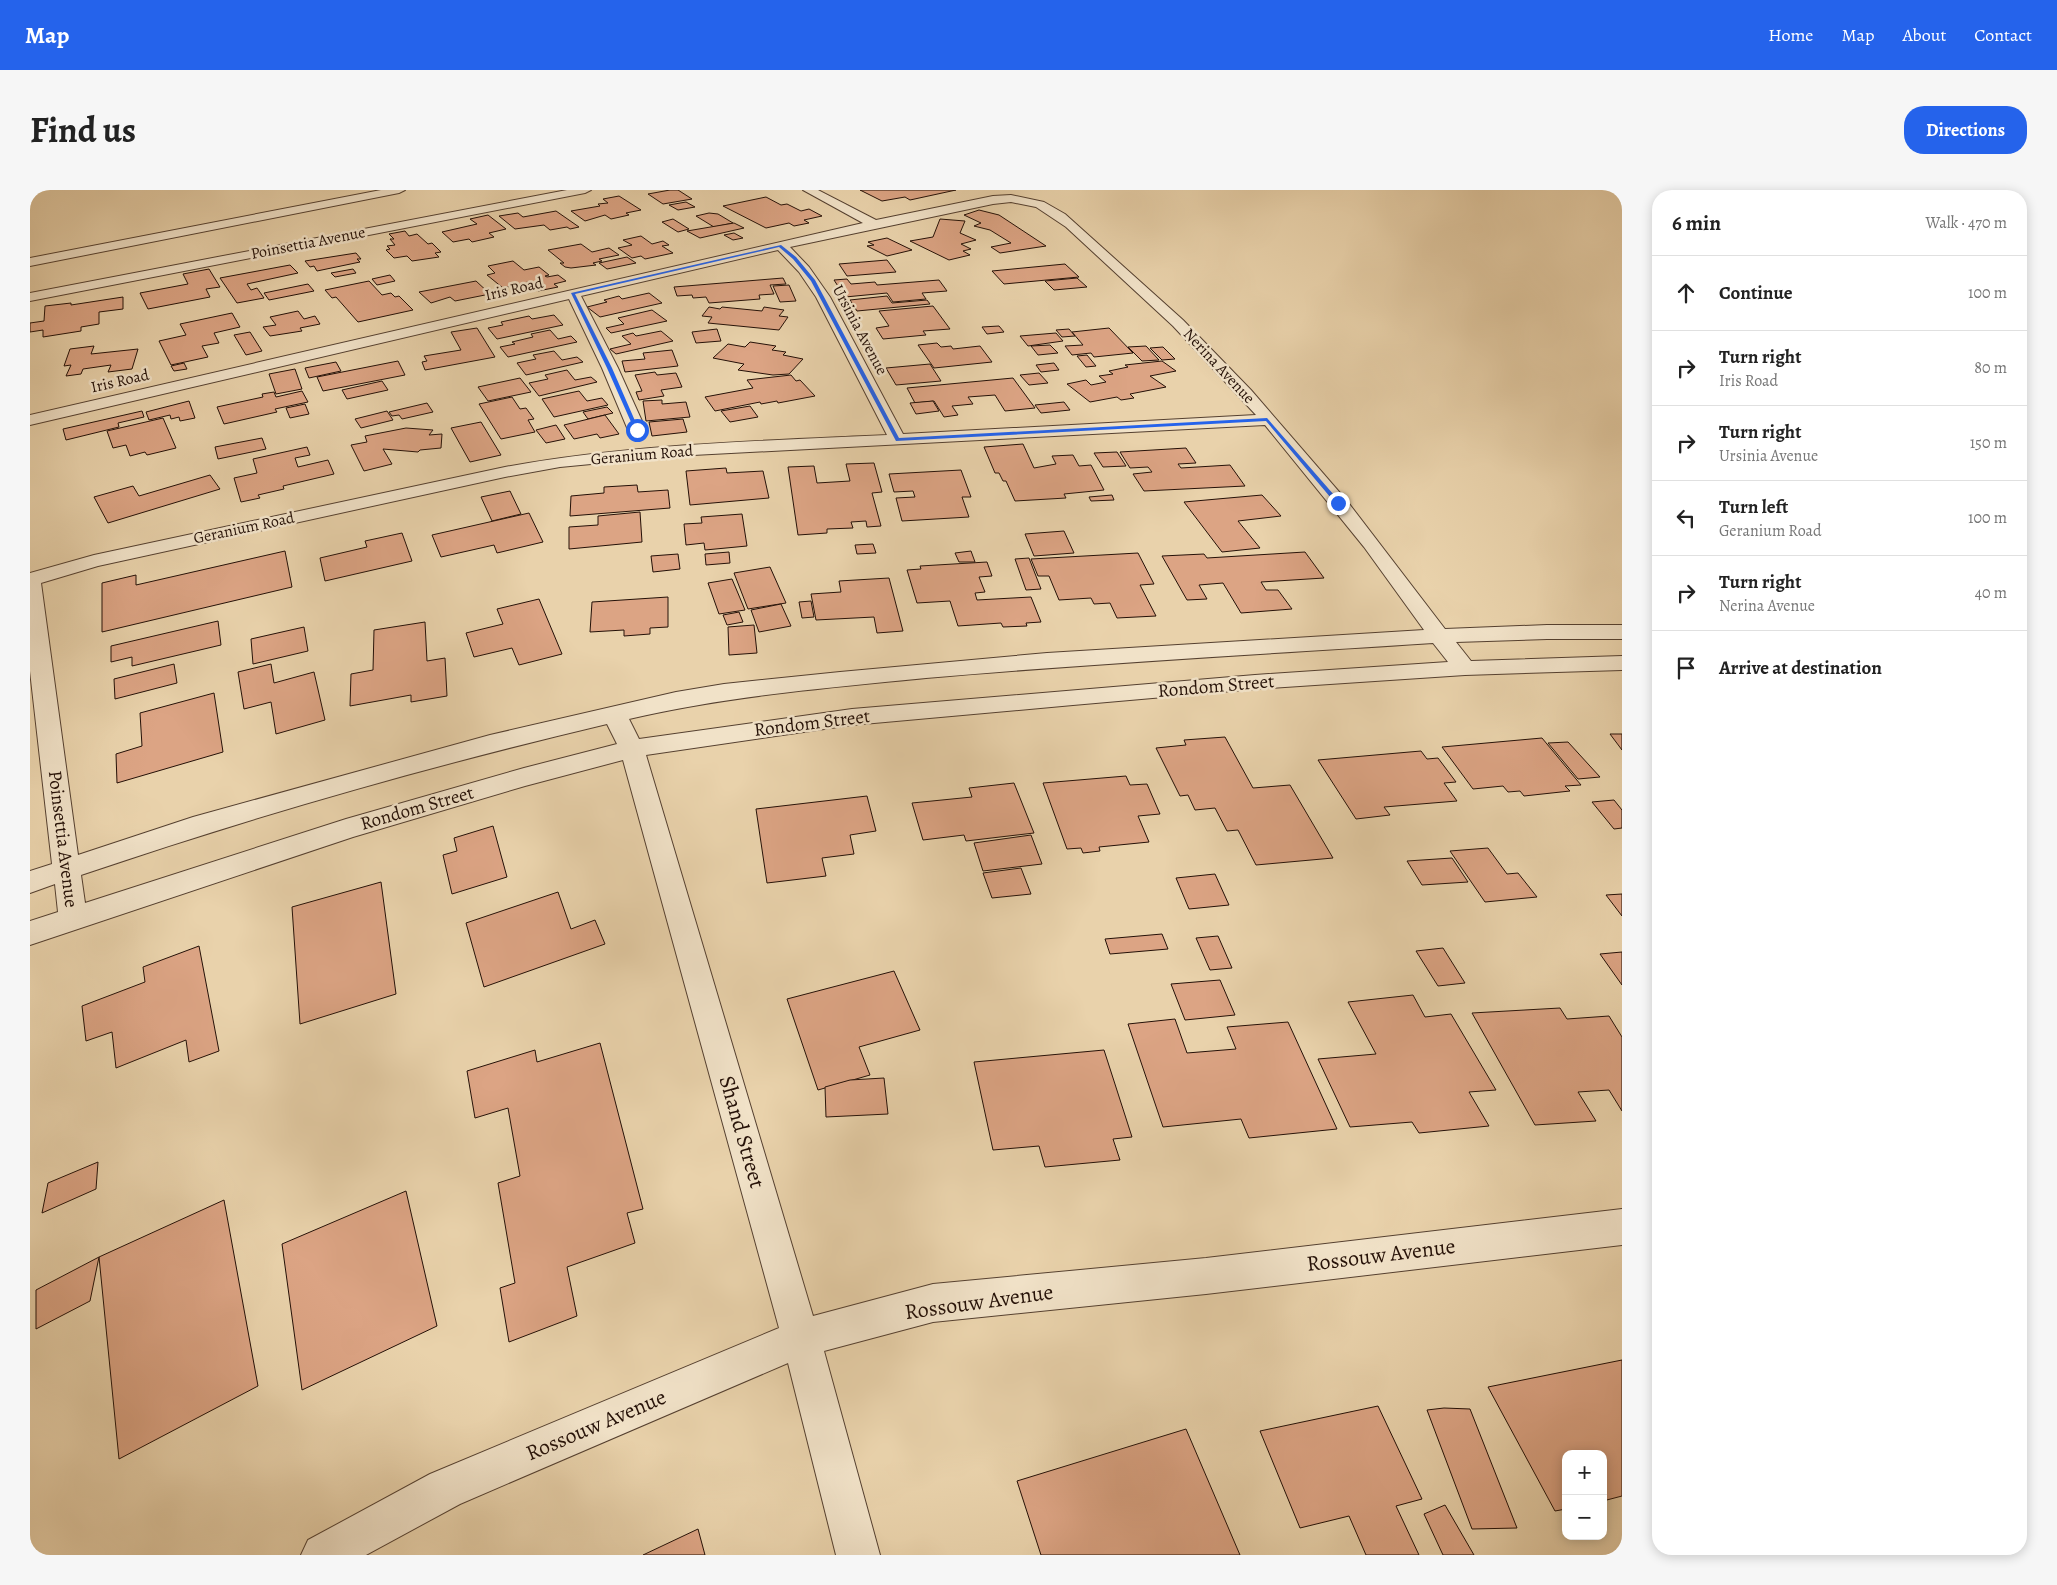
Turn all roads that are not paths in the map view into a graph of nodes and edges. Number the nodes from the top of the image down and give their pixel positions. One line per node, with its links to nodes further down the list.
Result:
1 (399, 190): 7 (street)
2 (585, 190): 9 (street, Poinsettia Avenue)
3 (809, 190): 5 (street)
4 (1015, 196): 5 (street, Iris Road); 11 (street, Nerina Avenue)
5 (874, 224): 6 (street, Iris Road)
6 (780, 246): 8 (street, Iris Road); 13 (street, Ursinia Avenue)
7 (30, 262)
8 (572, 294): 10 (street, Iris Road); 12 (street)
9 (30, 297)
10 (30, 420)
11 (1267, 420): 13 (street, Geranium Road); 16 (street, Nerina Avenue)
12 (637, 430)
13 (898, 440): 14 (street, Geranium Road)
14 (30, 581): 21 (street, Poinsettia Avenue)
15 (1622, 632): 16 (street, Rondom Street)
16 (1438, 636): 18 (street, Nerina Avenue); 19 (street, Rondom Street)
17 (1622, 663): 18 (street, Rondom Street)
18 (1465, 668): 20 (street, Rondom Street)
19 (614, 713): 20 (street, Shand Street); 21 (street, Rondom Street)
20 (632, 749): 23 (street, Rondom Street); 26 (street, Shand Street)
21 (67, 869): 22 (street, Rondom Street); 23 (street, Poinsettia Avenue)
22 (30, 882)
23 (72, 918): 24 (street, Rondom Street)
24 (30, 933)
25 (1622, 1227): 26 (street, Rossouw Avenue)
26 (801, 1338): 27 (street, Rossouw Avenue); 28 (street, Shand Street)
27 (323, 1555)
28 (858, 1555)

